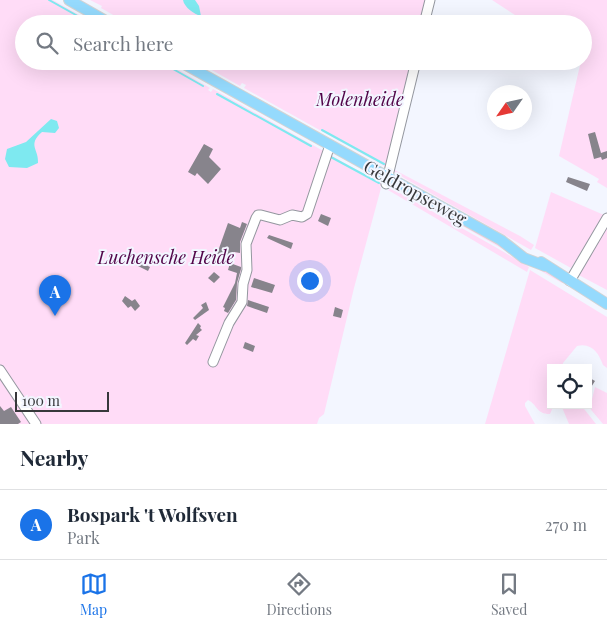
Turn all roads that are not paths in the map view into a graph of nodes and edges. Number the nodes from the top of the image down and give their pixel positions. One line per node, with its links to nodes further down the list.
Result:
1 (69, 0): 3 (main road)
2 (430, 0): 4 (street)
3 (95, 15)
4 (426, 15)
5 (195, 70): 7 (main road, Geldropseweg)
6 (414, 70): 8 (street)
7 (330, 145): 8 (main road, Geldropseweg); 12 (street)
8 (387, 181): 10 (main road, Geldropseweg)
9 (607, 218): 10 (street)
10 (570, 281): 11 (main road, Geldropseweg)
11 (607, 304)
12 (213, 362)
13 (2, 377): 14 (street)
14 (36, 424)

